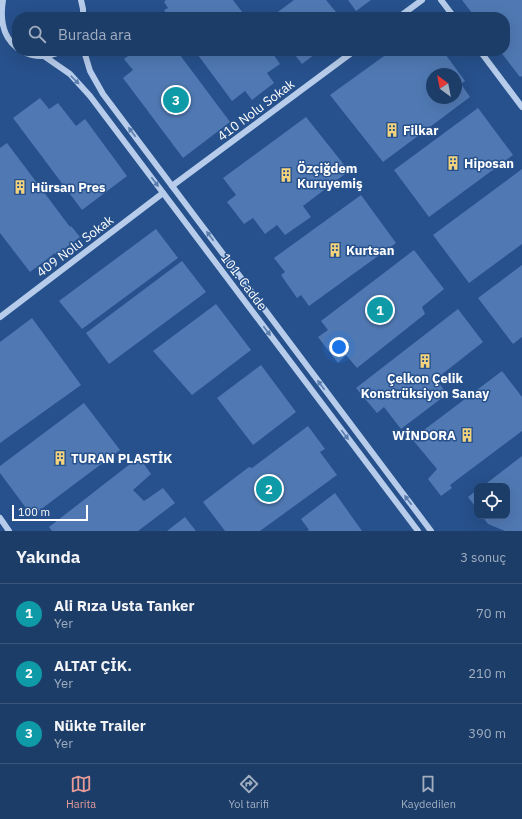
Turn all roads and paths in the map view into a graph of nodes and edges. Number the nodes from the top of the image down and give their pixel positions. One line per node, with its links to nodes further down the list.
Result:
1 (3, 0): 8 (street)
2 (80, 0): 5 (street)
3 (423, 0): 6 (street)
4 (440, 0): 7 (street)
5 (83, 12)
6 (406, 12)
7 (450, 12)
8 (1, 26): 9 (street)
9 (12, 43)
10 (44, 56): 17 (street, 101. Cadde, one-way to 17)
11 (86, 56): 16 (street, 101. Cadde, one-way to 11)
12 (347, 56): 16 (street, 410 Nolu Sokak)
13 (484, 56): 14 (street)
14 (519, 100): 15 (street)
15 (522, 107)
16 (172, 186): 22 (street, 101. Cadde, one-way to 16)
17 (163, 193): 18 (street, 409 Nolu Sokak); 21 (street, 101. Cadde, one-way to 21)
18 (0, 317)
19 (0, 518): 20 (street)
20 (9, 531)
21 (418, 531)
22 (431, 531)

